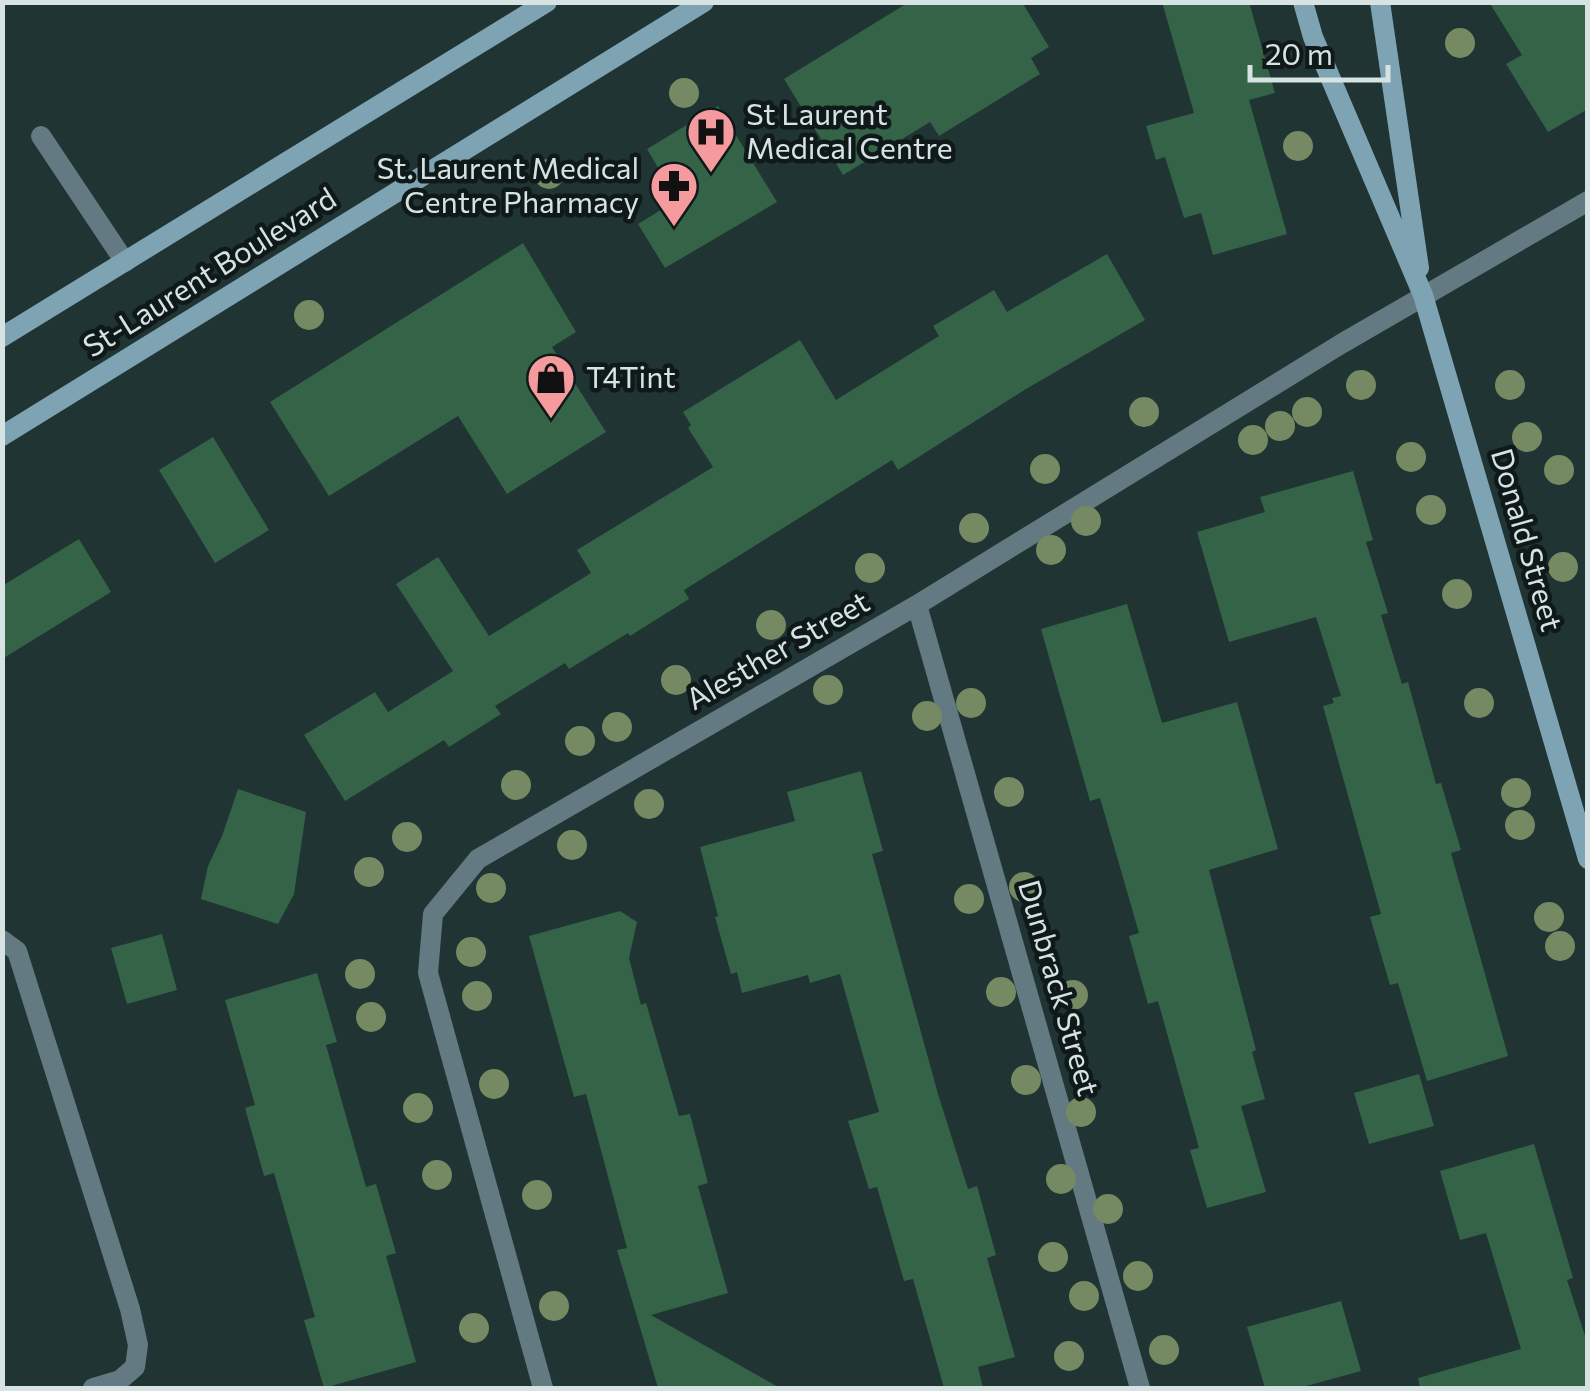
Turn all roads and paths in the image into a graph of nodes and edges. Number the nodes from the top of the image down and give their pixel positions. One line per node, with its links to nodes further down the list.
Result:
1 (547, 2): 7 (main road, St-Laurent Boulevard)
2 (704, 2): 10 (main road, St-Laurent Boulevard)
3 (1304, 2): 8 (main road, Donald Street)
4 (1380, 2): 8 (main road, Donald Street)
5 (41, 136): 7 (street)
6 (1588, 201): 8 (street, Alesther Street)
7 (126, 262): 9 (main road, St-Laurent Boulevard)
8 (1423, 295): 11 (street, Alesther Street); 12 (main road, Donald Street)
9 (2, 337)
10 (2, 436)
11 (918, 605): 15 (street, Alesther Street); 16 (street, Dunbrack Street)
12 (1588, 860)
13 (2, 940): 14 (street)
14 (93, 1388)
15 (543, 1388)
16 (1140, 1388)

